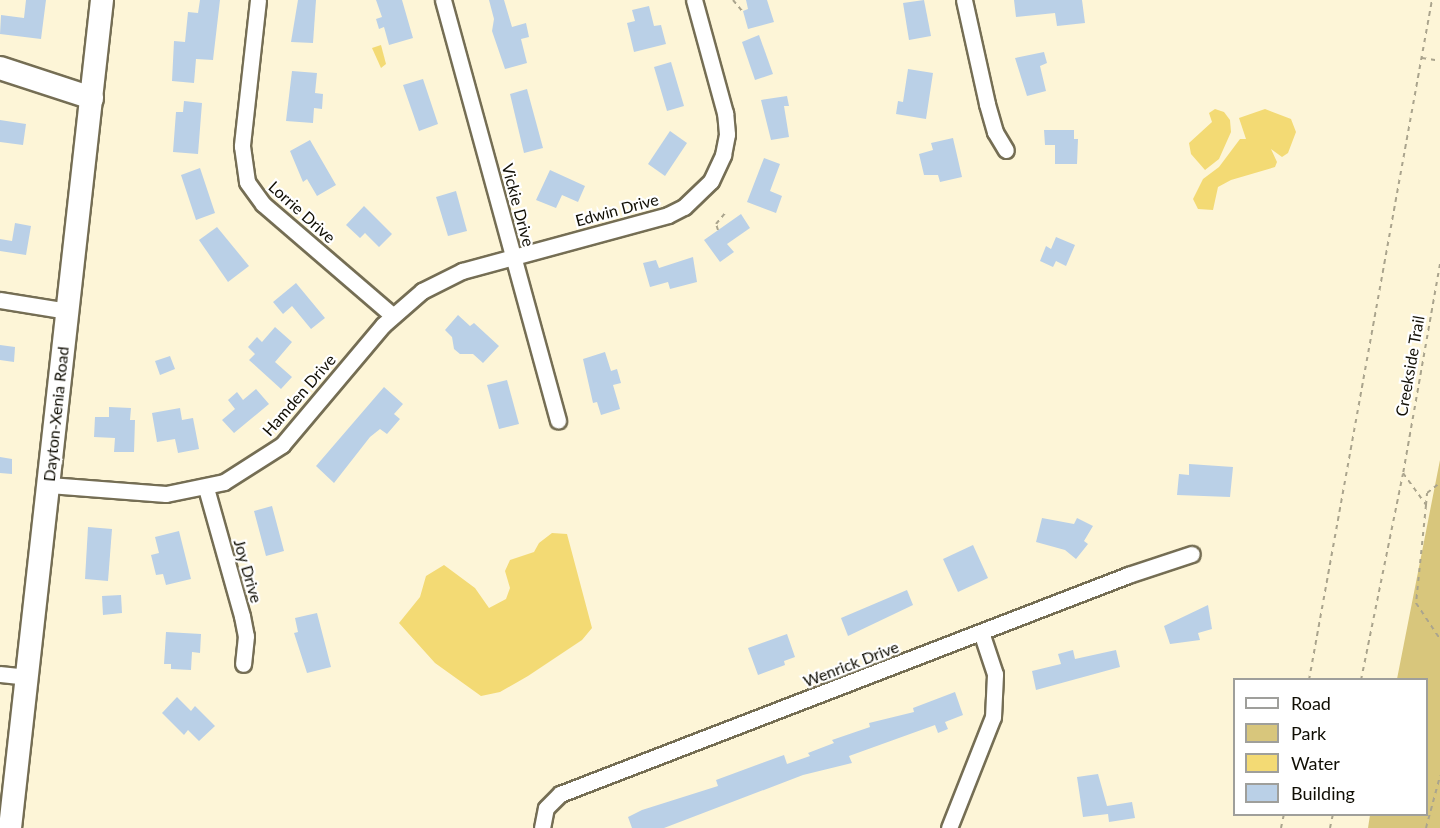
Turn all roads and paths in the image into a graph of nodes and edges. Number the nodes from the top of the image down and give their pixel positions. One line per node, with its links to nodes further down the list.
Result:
1 (102, 0): 12 (main road, Dayton-Xenia Road)
2 (258, 0): 20 (street, Lorrie Drive)
3 (443, 0): 16 (street, Vickie Drive)
4 (694, 0): 16 (street, Edwin Drive)
5 (733, 0): 8 (path)
6 (964, 0): 13 (street)
7 (1432, 0): 9 (path)
8 (744, 13)
9 (1422, 58): 10 (path); 33 (path)
10 (1440, 61)
11 (0, 68): 12 (main road)
12 (92, 98): 19 (main road, Dayton-Xenia Road)
13 (1006, 150)
14 (728, 211): 15 (path)
15 (718, 230)
16 (514, 257): 20 (street, Hamden Drive); 21 (street, Vickie Drive)
17 (1440, 264): 22 (path, Creekside Trail)
18 (0, 300): 19 (street)
19 (68, 311): 24 (main road, Dayton-Xenia Road)
20 (392, 315): 25 (street, Hamden Drive)
21 (558, 421)
22 (1403, 473): 26 (path); 34 (path, Creekside Trail)
23 (1440, 483): 26 (path)
24 (48, 485): 25 (street, Hamden Drive); 32 (main road, Dayton-Xenia Road)
25 (206, 488): 30 (street, Joy Drive)
26 (1426, 505): 29 (path)
27 (1192, 554): 28 (street, Wenrick Drive)
28 (981, 632): 37 (street, Wenrick Drive); 38 (street)
29 (1440, 639)
30 (243, 664)
31 (0, 674): 32 (street)
32 (28, 677): 36 (main road, Dayton-Xenia Road)
33 (1309, 678)
34 (1361, 678)
35 (1440, 776): 39 (path)
36 (10, 828)
37 (542, 828)
38 (949, 828)
39 (1426, 828)

